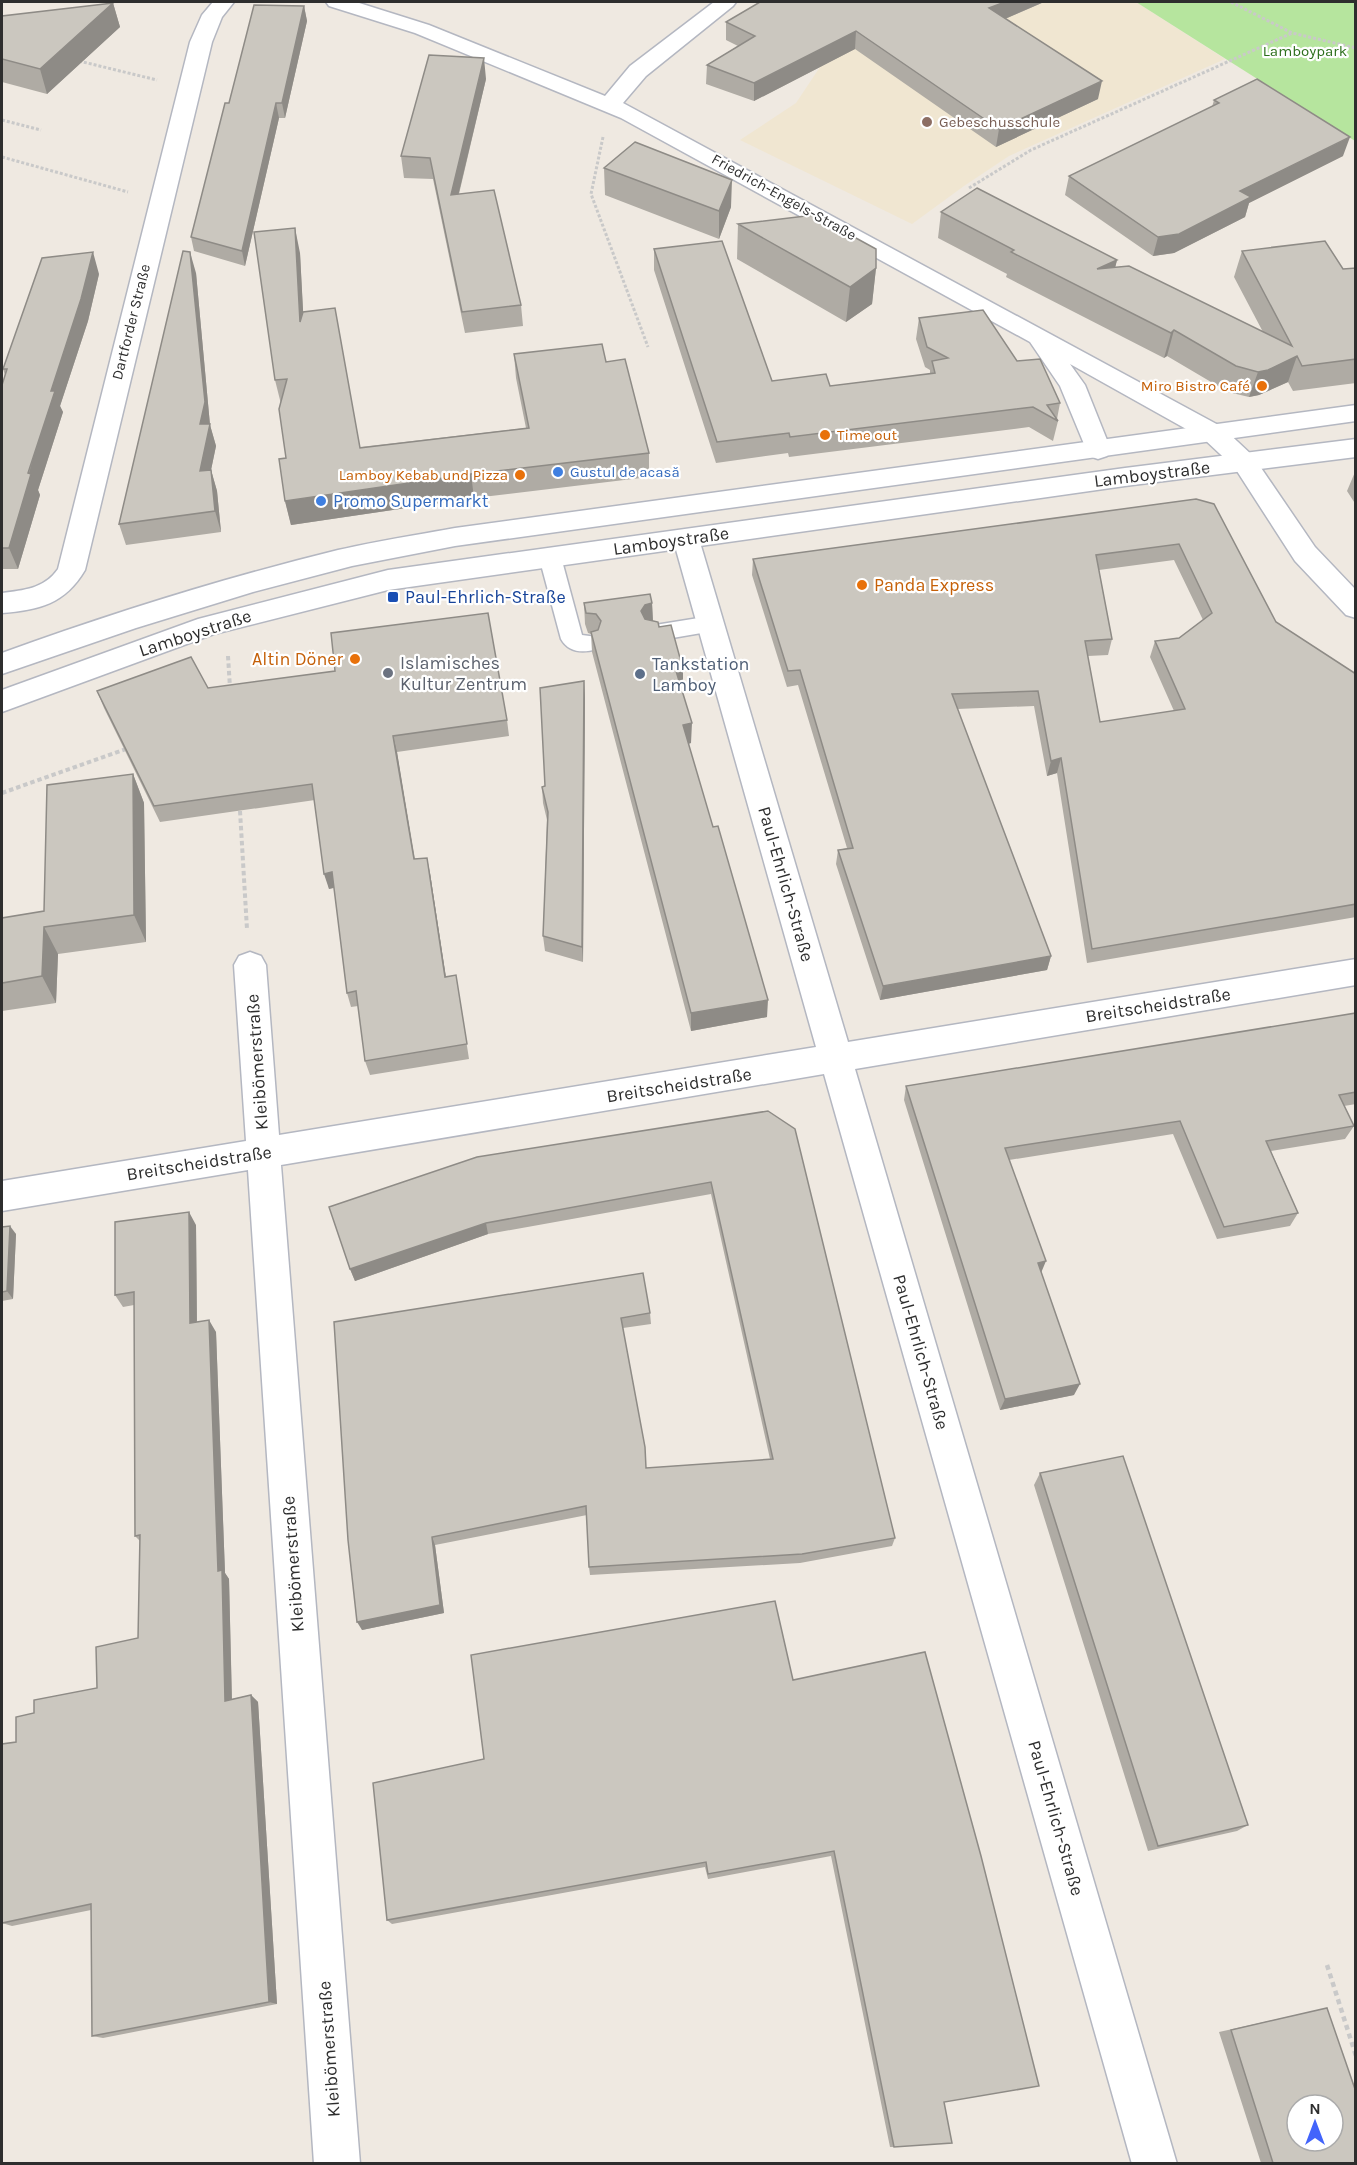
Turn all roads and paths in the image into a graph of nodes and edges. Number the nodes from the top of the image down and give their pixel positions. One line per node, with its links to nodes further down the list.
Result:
1 (224, 2): 8 (street, Dartforder Straße)
2 (336, 2): 9 (street, Friedrich-Engels-Straße)
3 (726, 2): 9 (street)
4 (1231, 2): 5 (path)
5 (1292, 33): 6 (path); 13 (path)
6 (1356, 48)
7 (79, 61): 8 (path)
8 (189, 88): 14 (street, Dartforder Straße)
9 (610, 104): 15 (street, Friedrich-Engels-Straße); 16 (path)
10 (2, 120): 11 (path)
11 (42, 130)
12 (2, 157): 14 (path)
13 (969, 188)
14 (161, 201): 24 (street, Dartforder Straße)
15 (1034, 333): 18 (street, Friedrich-Engels-Straße); 20 (street)
16 (648, 347)
17 (1356, 413): 18 (street, Lamboystraße)
18 (1213, 434): 20 (street, Lamboystraße); 21 (street, Friedrich-Engels-Straße)
19 (1356, 448): 21 (street, Lamboystraße)
20 (1098, 450): 30 (street, Lamboystraße)
21 (1244, 462): 22 (street, Lamboystraße); 25 (street, Friedrich-Engels-Straße)
22 (686, 539): 23 (street, Lamboystraße); 26 (street, Paul-Ehrlich-Straße)
23 (550, 557): 28 (lane); 32 (street, Lamboystraße)
24 (2, 603)
25 (1356, 608)
26 (711, 624): 27 (lane); 38 (street, Paul-Ehrlich-Straße)
27 (656, 633)
28 (589, 643)
29 (227, 650): 31 (path)
30 (2, 664)
31 (231, 692)
32 (2, 701)
33 (131, 748): 34 (path)
34 (2, 793)
35 (240, 811): 36 (path)
36 (249, 966): 39 (street, Kleibömerstraße)
37 (1356, 972): 38 (street, Breitscheidstraße)
38 (837, 1059): 39 (street, Breitscheidstraße); 44 (street, Paul-Ehrlich-Straße)
39 (263, 1153): 40 (street, Breitscheidstraße); 43 (street, Kleibömerstraße)
40 (2, 1196)
41 (1327, 1965): 42 (path)
42 (1356, 2056)
43 (337, 2163)
44 (1155, 2163)

